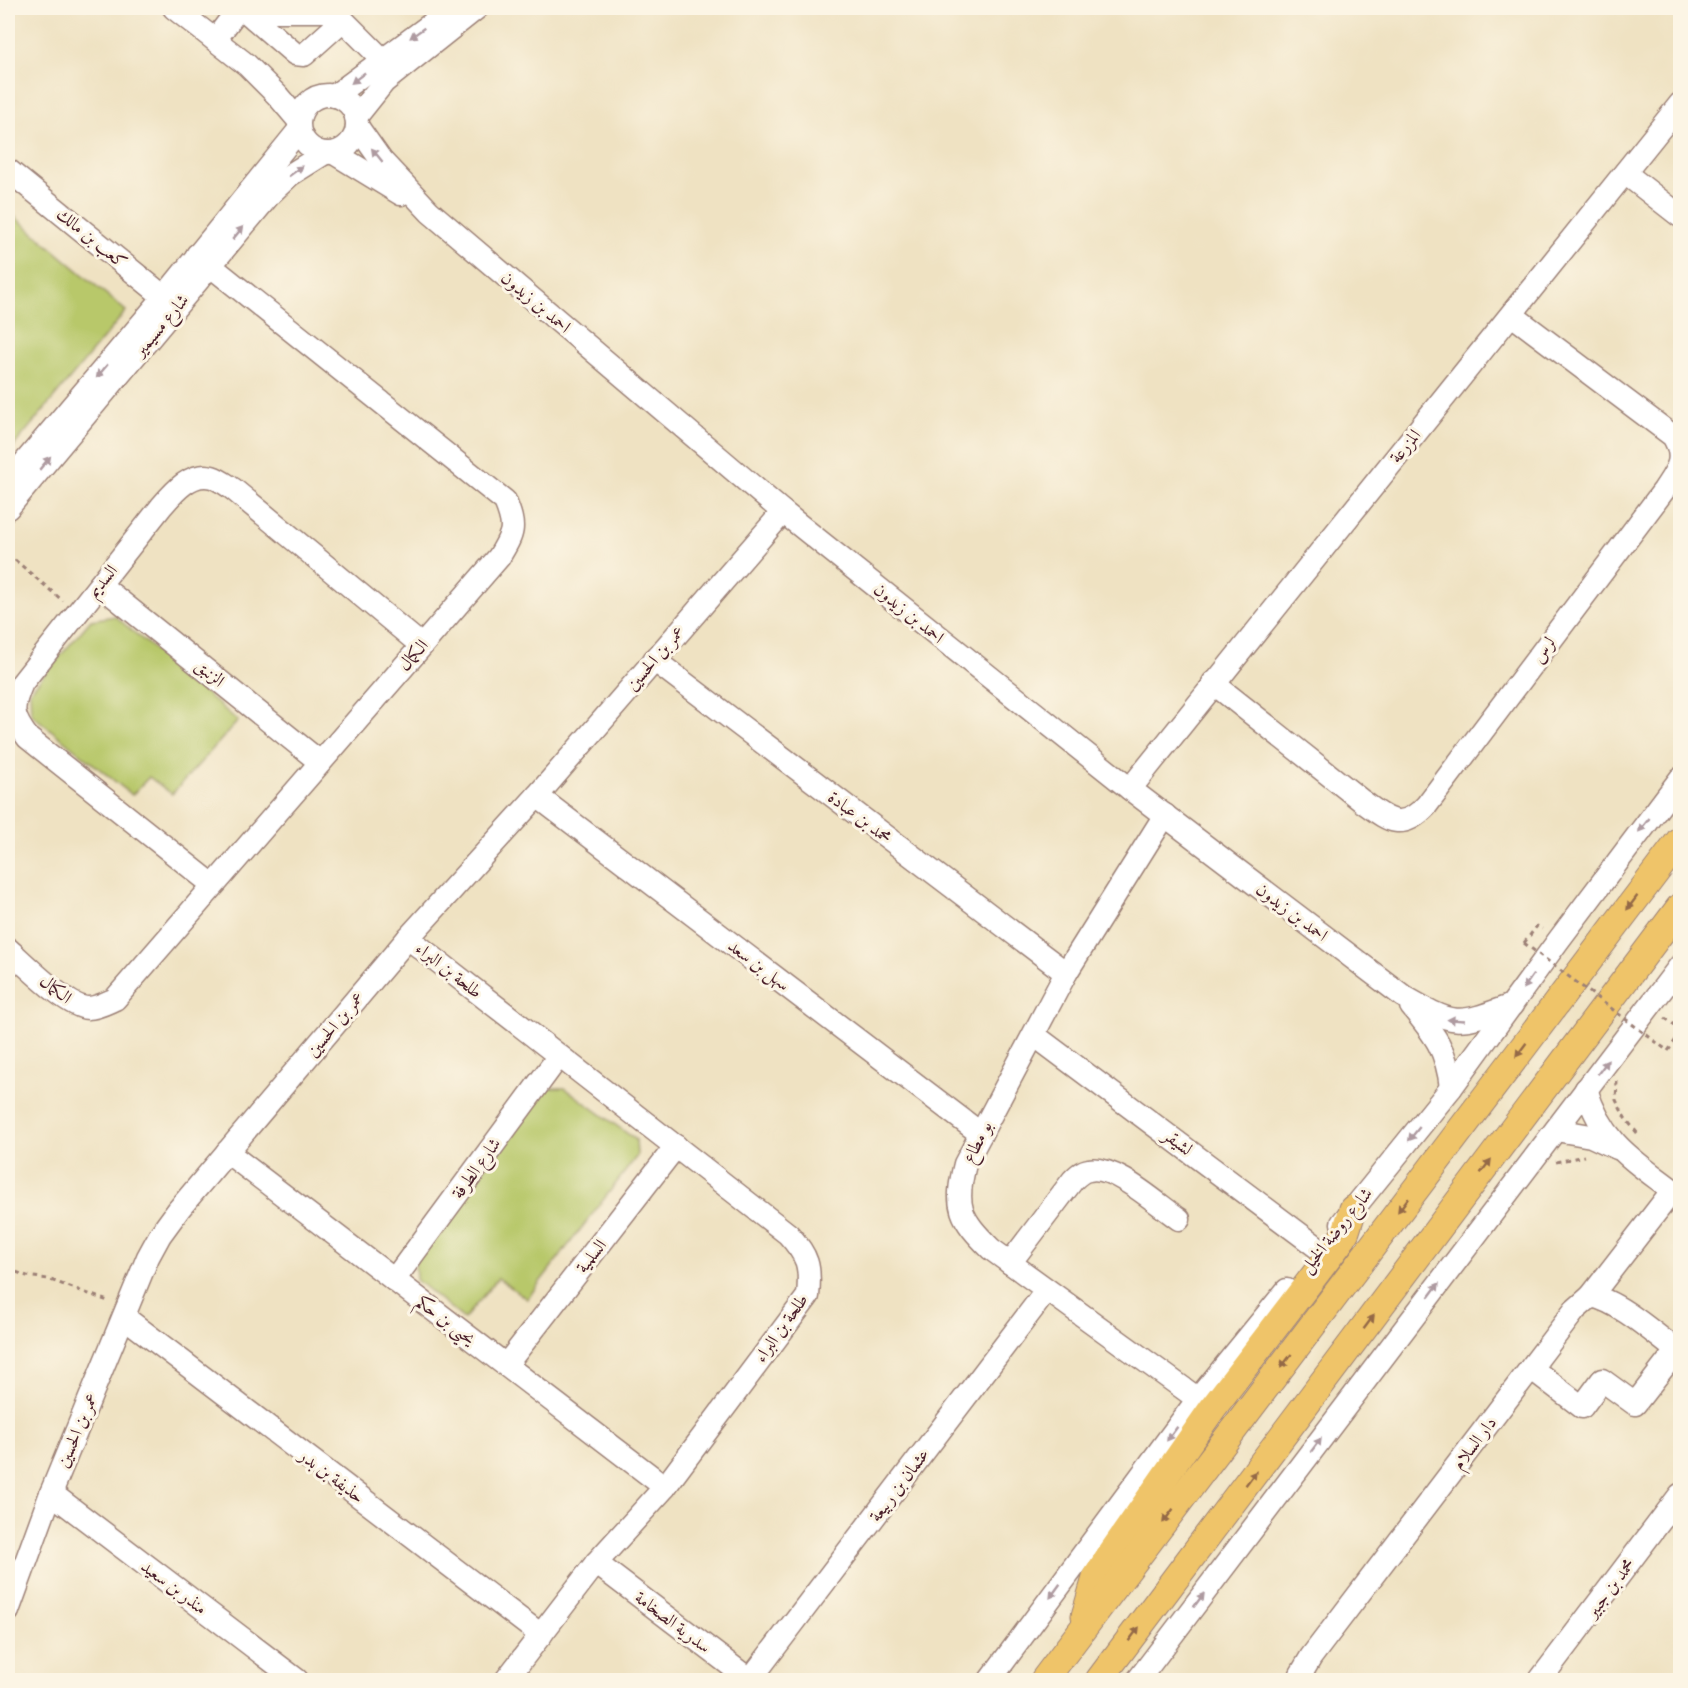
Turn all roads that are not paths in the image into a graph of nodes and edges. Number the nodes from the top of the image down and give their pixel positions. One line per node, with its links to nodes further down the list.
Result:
1 (174, 8): 6 (street)
2 (453, 8): 8 (street, one-way to 8)
3 (477, 8): 8 (street)
4 (245, 11): 5 (street); 5 (street); 6 (street)
5 (343, 20): 8 (street)
6 (215, 40): 7 (street)
7 (247, 65): 9 (street); 12 (street)
8 (389, 65): 9 (street, one-way to 9); 11 (street)
9 (324, 98): 11 (street); 12 (street)
10 (1680, 104): 15 (street, المزرعة)
11 (356, 121): 13 (street); 16 (street, احمد بن زيدون, one-way to 11)
12 (299, 126): 13 (street); 18 (street, شارع مسيمير)
13 (329, 153): 16 (street, احمد بن زيدون); 18 (street, شارع مسيمير, one-way to 13)
14 (8, 170): 19 (street, كعب بن مالك)
15 (1625, 173): 17 (street); 20 (street, المزرعة)
16 (430, 212): 23 (street, احمد بن زيدون)
17 (1680, 216)
18 (204, 261): 19 (street, شارع مسيمير); 25 (street, الكمال)
19 (170, 302): 21 (street, شارع مسيمير, one-way to 21); 22 (street, شارع مسيمير, one-way to 19)
20 (1512, 315): 27 (street, المزرعة); 27 (street, لرس)
21 (8, 483)
22 (8, 508)
23 (783, 512): 26 (street, عمر بن الحسين); 30 (street, احمد بن زيدون)
24 (100, 585): 25 (street, السديم); 28 (street, الزنبق); 34 (street, السديم)
25 (421, 645): 28 (street, الكمال)
26 (654, 660): 31 (street, عمر بن الحسين); 39 (street, محمد بن عبادة)
27 (1213, 683): 30 (street, المزرعة)
28 (320, 762): 34 (street, الكمال)
29 (1680, 779): 41 (street, شارع روضة الخيل, one-way to 41)
30 (1130, 789): 32 (street, احمد بن زيدون)
31 (537, 796): 36 (street, عمر بن الحسين); 47 (street, سهل بن سعد)
32 (1165, 815): 39 (street, بو مطاع); 40 (street, احمد بن زيدون)
33 (1680, 840): 69 (main road, شارع روضة الخيل, one-way to 69)
34 (213, 885): 37 (street, الكمال)
35 (1680, 907): 76 (main road, one-way to 35)
36 (408, 938): 43 (street, طلحة بن البراء); 49 (street, عمر بن الحسين)
37 (8, 949)
38 (1680, 966): 45 (street, one-way to 38)
39 (1066, 974): 42 (street, بو مطاع)
40 (1403, 996): 41 (street, احمد بن زيدون, one-way to 40); 44 (street, احمد بن زيدون)
41 (1512, 1005): 44 (street, شارع روضة الخيل)
42 (1035, 1035): 47 (street, بو مطاع); 54 (street, لشيقر)
43 (559, 1056): 48 (street, طلحة بن البراء); 56 (street, شارع الطرفة)
44 (1450, 1088): 52 (street, شارع روضة الخيل, one-way to 52)
45 (1586, 1089): 46 (street); 50 (street)
46 (1556, 1130): 50 (street); 77 (street, one-way to 46)
47 (981, 1134): 55 (street, بو مطاع)
48 (676, 1146): 61 (street, السلمية); 64 (street, طلحة بن البراء)
49 (227, 1152): 56 (street, يحيى بن حكم); 59 (street, عمر بن الحسين)
50 (1624, 1152): 51 (street)
51 (1677, 1193): 58 (street, دار السلام)
52 (1353, 1209): 54 (street, شارع روضة الخيل); 69 (main road)
53 (1179, 1219): 55 (street)
54 (1321, 1250): 63 (street, شارع روضة الخيل)
55 (1010, 1263): 57 (street, بو مطاع)
56 (394, 1280): 61 (street, يحيى بن حكم)
57 (1047, 1290): 63 (street, بو مطاع); 73 (street, عثمان بن ربيعة)
58 (1591, 1296): 60 (street); 62 (street, دار السلام)
59 (127, 1310): 65 (street, عمر بن الحسين); 70 (street, حذيفة بن بدر)
60 (1679, 1352): 62 (street)
61 (506, 1365): 64 (street, يحيى بن حكم)
62 (1531, 1368): 78 (street, دار السلام)
63 (1198, 1399): 74 (street, شارع روضة الخيل, one-way to 74)
64 (665, 1487): 67 (street, طلحة بن البراء)
65 (51, 1493): 68 (street, عمر بن الحسين); 71 (street, منذر بن سعيد)
66 (1680, 1495): 79 (street, محمد بن جبير)
67 (596, 1563): 70 (street, طلحة بن البراء); 73 (street, سدرية الصخامة)
68 (8, 1611)
69 (1082, 1630): 75 (main road, شارع روضة الخيل)
70 (541, 1635): 72 (street, طلحة بن البراء)
71 (297, 1680)
72 (506, 1680)
73 (750, 1680)
74 (990, 1680)
75 (1044, 1680)
76 (1099, 1680)
77 (1138, 1680)
78 (1300, 1680)
79 (1540, 1680)

